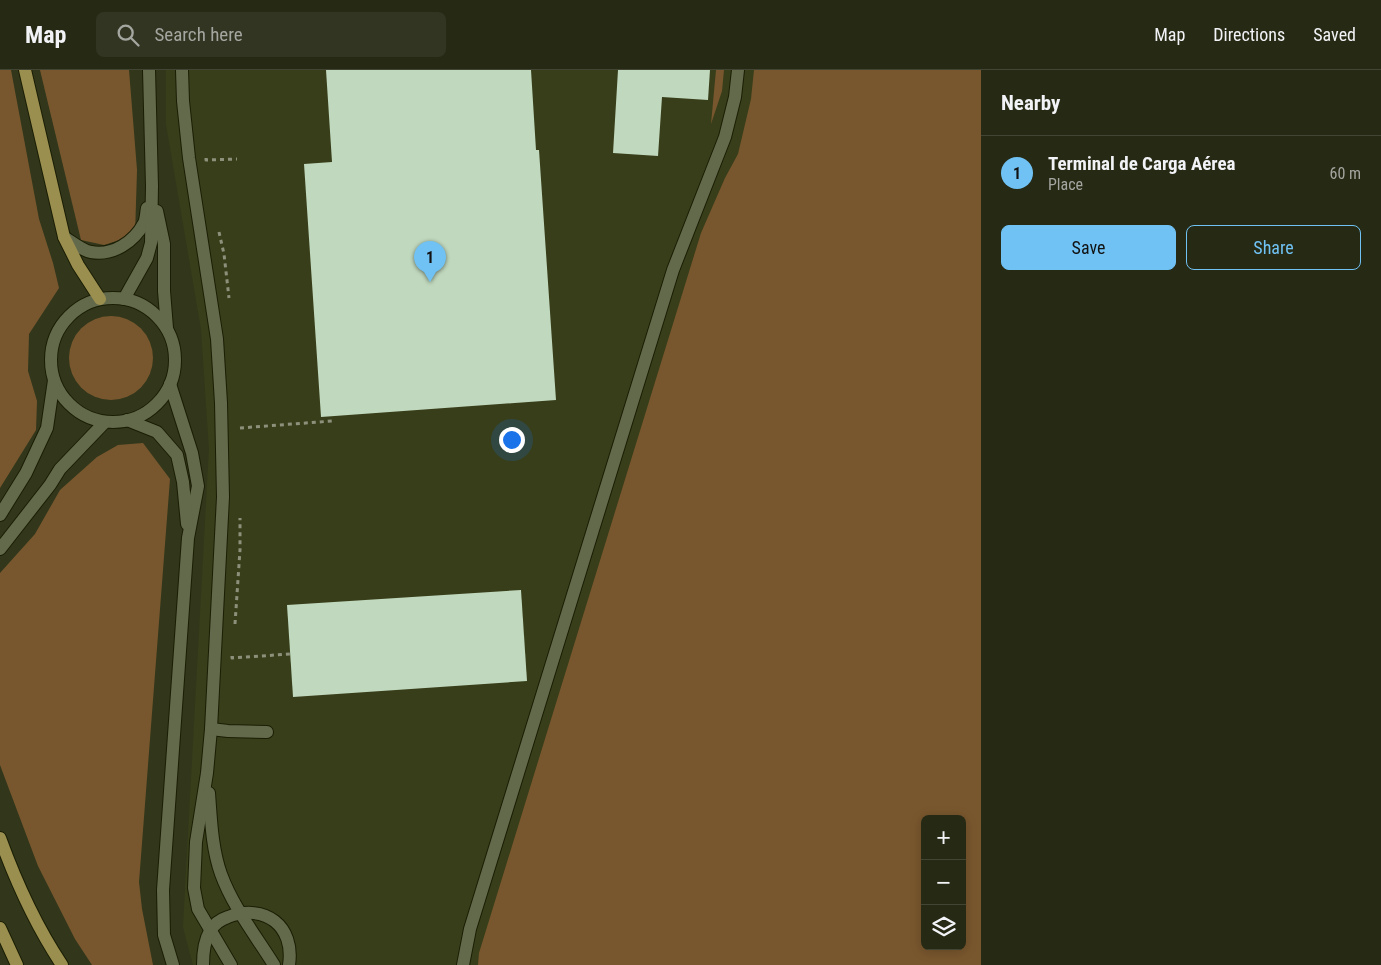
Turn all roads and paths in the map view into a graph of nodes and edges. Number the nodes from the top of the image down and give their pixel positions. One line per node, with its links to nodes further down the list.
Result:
1 (25, 70): 8 (main road)
2 (149, 70): 7 (street)
3 (182, 70): 23 (street)
4 (738, 70): 37 (street)
5 (205, 151): 6 (path)
6 (237, 159)
7 (152, 186): 8 (street); 9 (street); 11 (street)
8 (64, 237): 10 (main road)
9 (124, 298): 10 (street); 11 (street)
10 (100, 299): 12 (street)
11 (167, 328): 13 (street)
12 (54, 380): 16 (street); 18 (street)
13 (170, 384): 14 (street); 19 (street)
14 (127, 420): 16 (street); 19 (street)
15 (332, 421): 17 (path)
16 (105, 422): 20 (street)
17 (240, 428)
18 (0, 515)
19 (188, 538): 32 (street)
20 (0, 548)
21 (232, 658): 22 (path)
22 (232, 667)
23 (211, 729): 24 (street); 25 (street)
24 (267, 732)
25 (207, 773): 27 (street); 29 (street)
26 (0, 838): 31 (main road)
27 (240, 912): 29 (street); 35 (street); 36 (street)
28 (0, 928): 30 (main road)
29 (210, 931): 33 (street); 34 (street)
30 (17, 965)
31 (62, 965)
32 (173, 965)
33 (203, 965)
34 (231, 965)
35 (274, 965)
36 (289, 965)
37 (462, 965)

